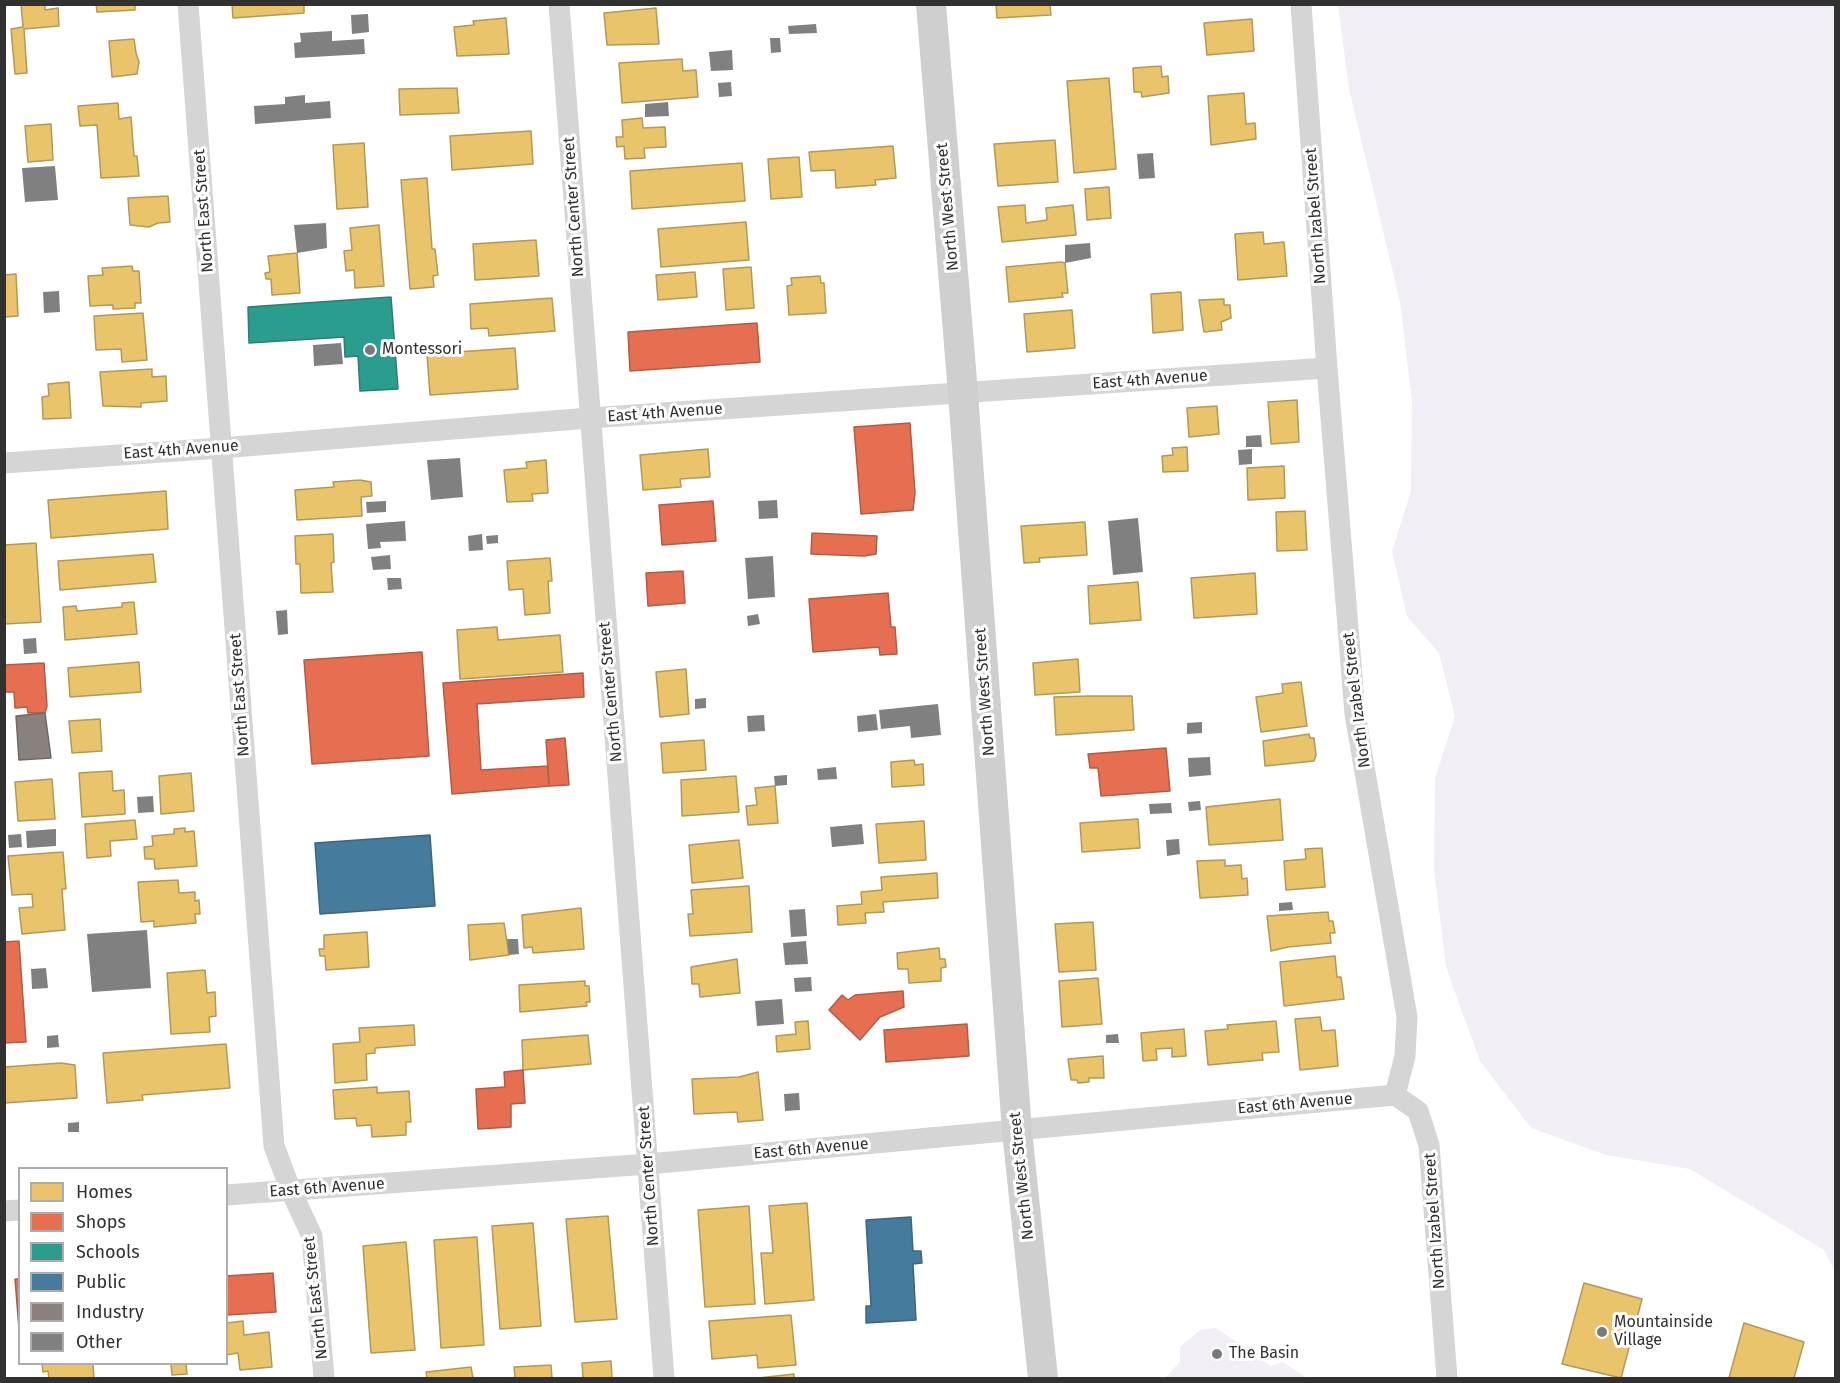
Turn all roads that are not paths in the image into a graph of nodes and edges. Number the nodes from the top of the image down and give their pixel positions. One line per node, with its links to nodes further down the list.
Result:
1 (188, 4): 8 (street, North East Street)
2 (559, 4): 7 (street, North Center Street)
3 (931, 4): 6 (street, North West Street)
4 (1301, 4): 5 (street, North Izabel Street)
5 (1327, 368): 6 (street, East 4th Avenue); 10 (street, North Izabel Street)
6 (963, 393): 7 (street, East 4th Avenue); 11 (street, North West Street)
7 (589, 418): 8 (street, East 4th Avenue); 12 (street, North Center Street)
8 (222, 448): 9 (street, East 4th Avenue); 13 (street, North East Street)
9 (4, 463)
10 (1395, 1095): 11 (street, East 6th Avenue); 18 (street, North Izabel Street)
11 (1017, 1131): 12 (street, East 6th Avenue); 17 (street, North West Street)
12 (648, 1164): 13 (street, East 6th Avenue); 16 (street, North Center Street)
13 (291, 1191): 14 (street, East 6th Avenue); 15 (street, North East Street)
14 (228, 1195)
15 (324, 1378)
16 (664, 1378)
17 (1043, 1378)
18 (1447, 1378)

